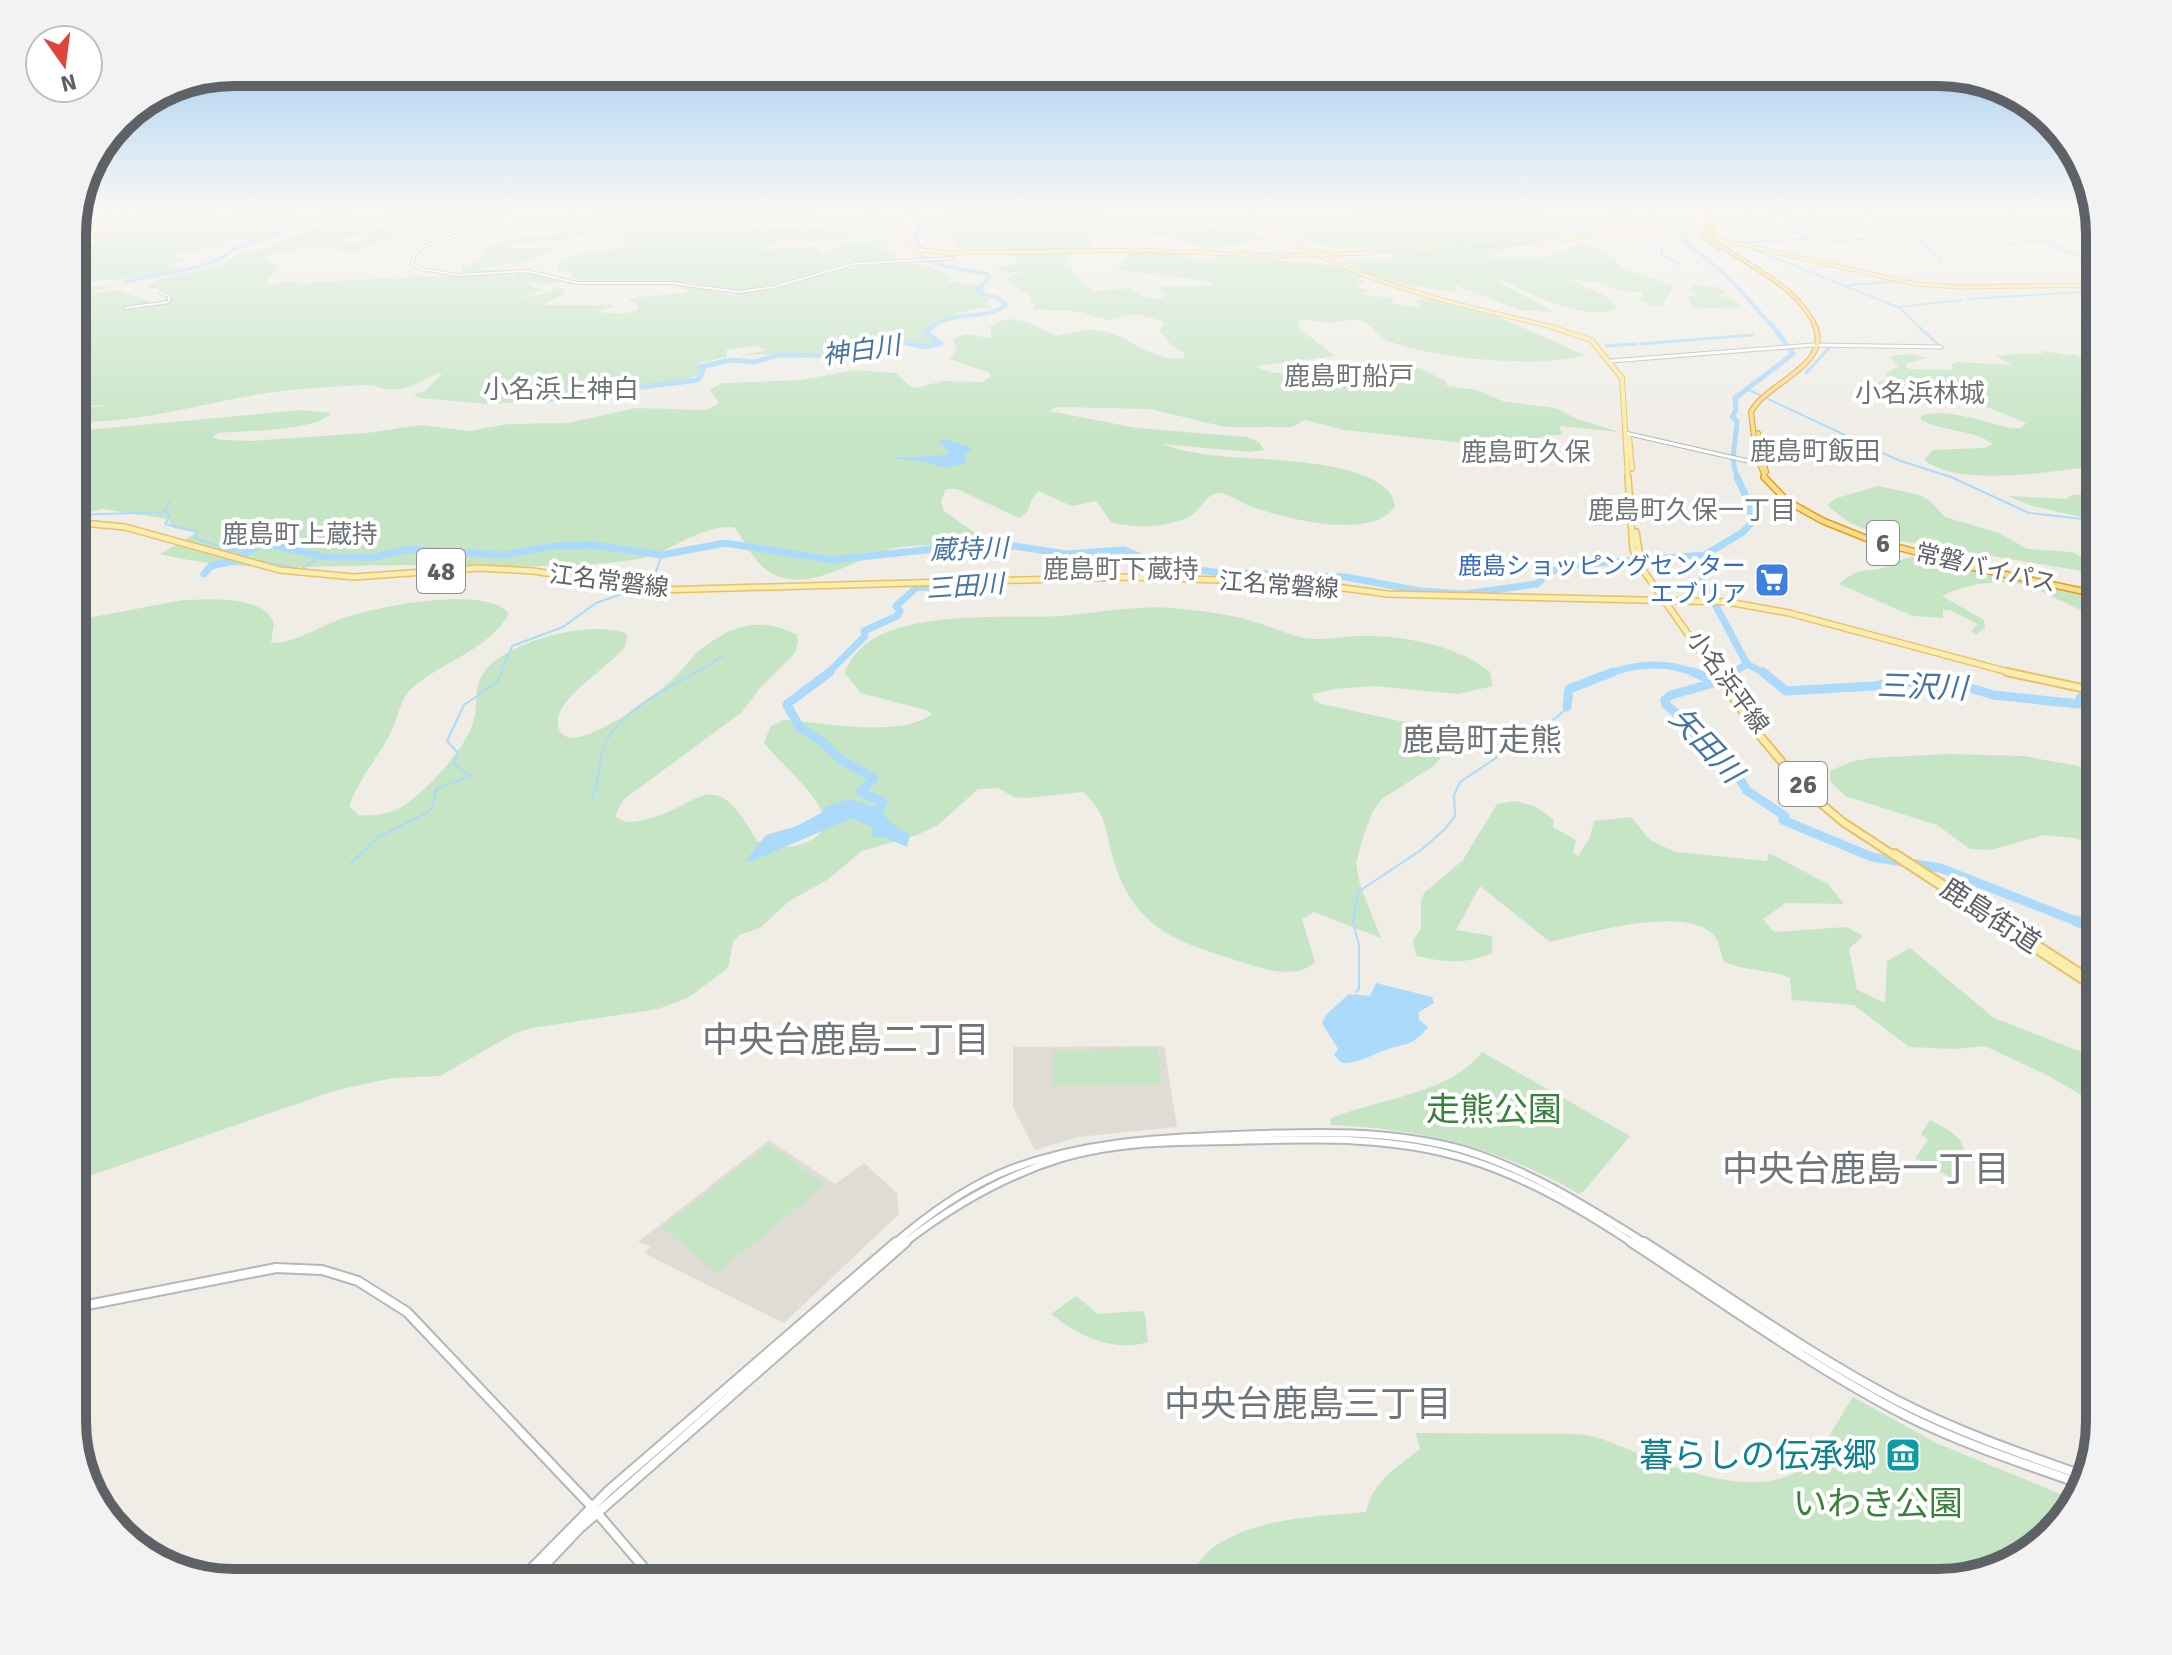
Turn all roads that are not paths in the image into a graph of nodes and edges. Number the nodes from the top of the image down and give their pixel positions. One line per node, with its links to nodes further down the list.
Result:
1 (699, 286): 2 (street)
2 (777, 286)
3 (1400, 286): 13 (main road, 26)
4 (1779, 286): 11 (highway)
5 (1939, 286): 8 (main road)
6 (1949, 286): 7 (main road)
7 (2067, 286)
8 (2084, 286)
9 (161, 293): 10 (street)
10 (125, 308)
11 (1821, 344): 12 (street); 13 (street); 15 (highway)
12 (1941, 347)
13 (1612, 361): 14 (main road, 26)
14 (1627, 434): 15 (street); 18 (main road, 26)
15 (1760, 464): 17 (highway, 常磐バイパス / 6)
16 (86, 523): 18 (main road, 江名常磐線 / 48)
17 (2086, 591)
18 (1666, 600): 19 (main road, 小名浜平線 / 26); 20 (main road, 江名常磐線 / 48)
19 (1726, 683): 21 (main road, 小名浜平線 / 26); 22 (main road, 小名浜平線 / 26)
20 (2086, 689)
21 (1923, 871): 23 (main road, 鹿島街道 / 26)
22 (2086, 979)
23 (2086, 979)
24 (86, 1305): 27 (street)
25 (2076, 1473): 27 (street)
26 (2073, 1481): 27 (street)
27 (595, 1510): 28 (street); 29 (street); 30 (street)
28 (532, 1569)
29 (541, 1569)
30 (645, 1569)

